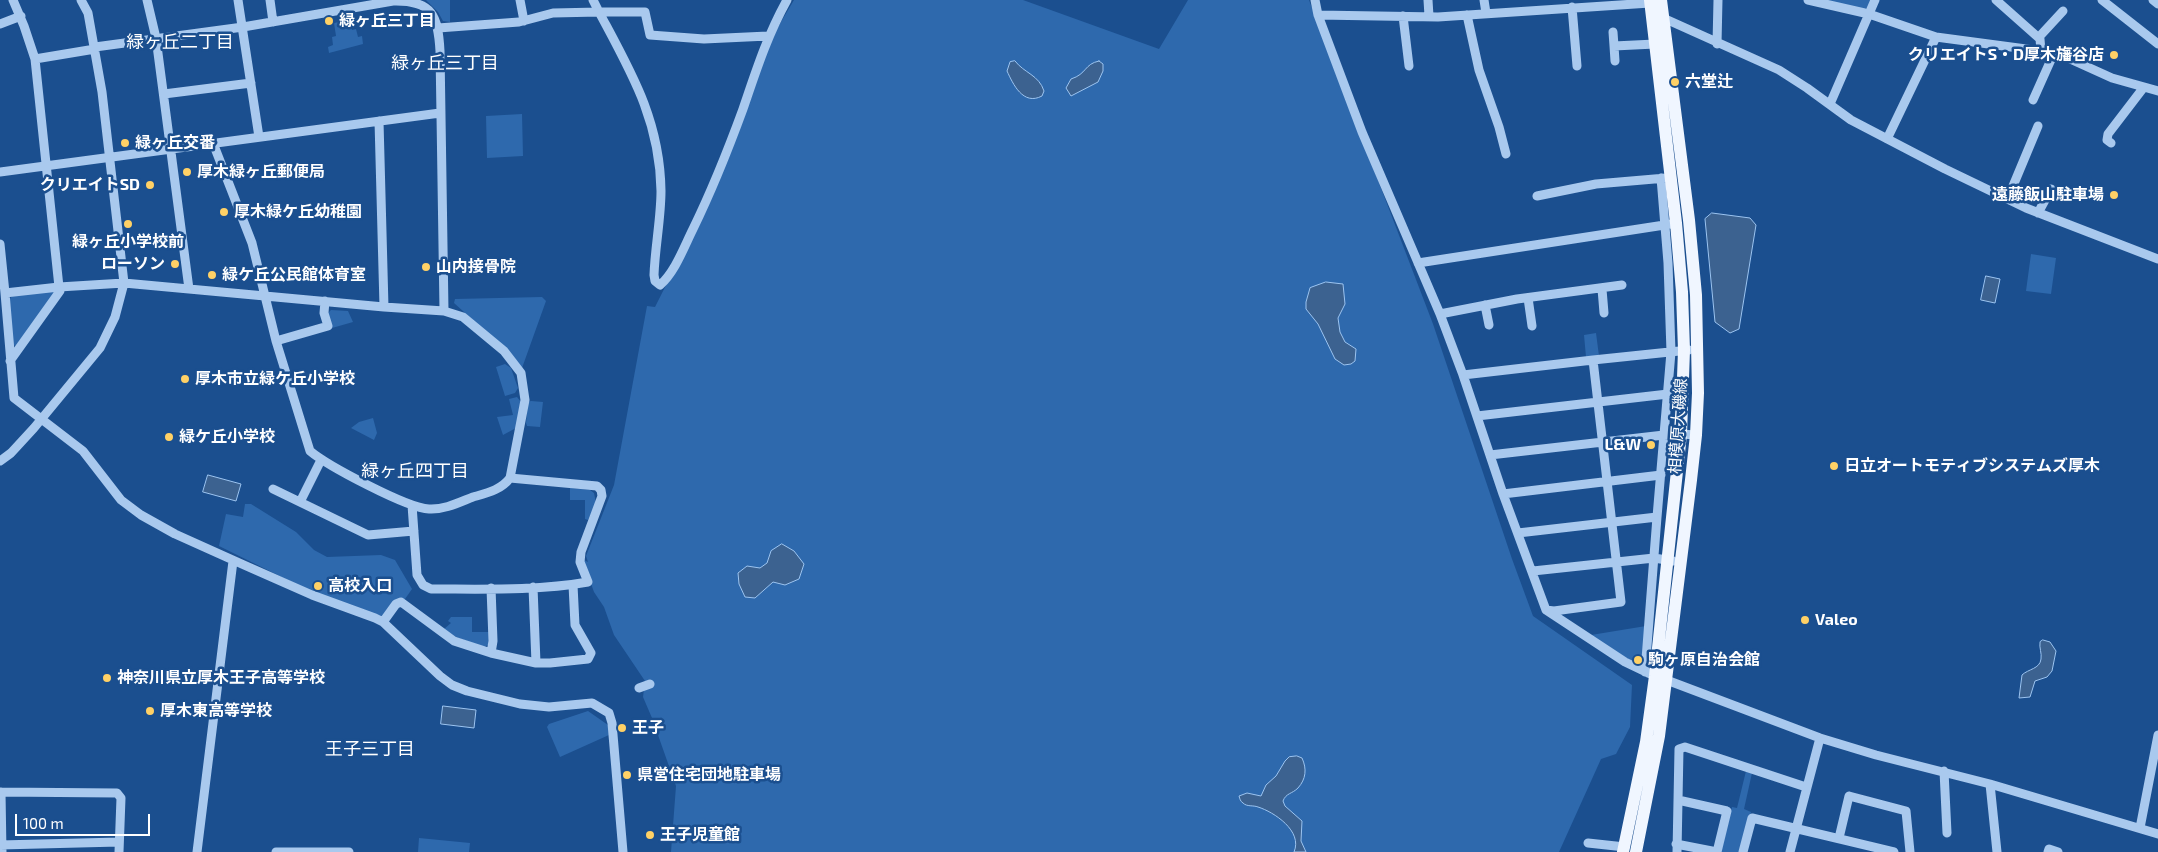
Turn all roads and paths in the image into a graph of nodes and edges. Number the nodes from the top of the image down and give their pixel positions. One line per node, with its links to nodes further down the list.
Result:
1 (13, 0): 27 (street)
2 (81, 0): 46 (street)
3 (147, 0): 40 (street)
4 (238, 0): 35 (street)
5 (270, 0): 33 (street)
6 (520, 0): 32 (street)
7 (593, 0): 23 (street)
8 (787, 0): 38 (street)
9 (1315, 0): 28 (street)
10 (1428, 0): 30 (street)
11 (1484, 0): 24 (street)
12 (1718, 0): 43 (street)
13 (1808, 0): 25 (street)
14 (1875, 0): 25 (street)
15 (1996, 0): 39 (street)
16 (2102, 0): 44 (street)
17 (2154, 0): 20 (street)
18 (393, 1): 33 (street); 36 (street)
19 (1654, 1): 21 (street); 31 (main road, 相模原大磯線); 42 (main road, 相模原大磯線)
20 (2158, 4)
21 (1572, 8): 24 (street); 52 (street)
22 (2063, 11): 39 (street)
23 (599, 12): 32 (street); 38 (street); 38 (street)
24 (1486, 13): 26 (street)
25 (1869, 14): 41 (street); 58 (street)
26 (1467, 15): 30 (street); 67 (street)
27 (21, 16): 34 (street); 49 (street)
28 (1318, 16): 29 (street); 80 (street)
29 (1403, 16): 30 (street); 51 (street)
30 (1429, 16)
31 (1662, 18): 43 (street); 71 (main road, 相模原大磯線)
32 (524, 21): 36 (street)
33 (273, 22): 35 (street)
34 (0, 24)
35 (243, 27): 40 (street); 53 (street)
36 (438, 28): 59 (street)
37 (1613, 32): 45 (street)
38 (768, 36)
39 (2039, 37): 47 (street)
40 (156, 38): 46 (street); 56 (street)
41 (1936, 38): 47 (street); 63 (street)
42 (1655, 44): 45 (street); 72 (main road, 相模原大磯線)
43 (1717, 44): 58 (street)
44 (2158, 44)
45 (1614, 46): 50 (street)
46 (95, 48): 49 (street); 68 (street)
47 (2040, 52): 48 (street)
48 (2054, 54): 54 (street); 57 (street)
49 (35, 59): 69 (street)
50 (1615, 61)
51 (1411, 65)
52 (1577, 66)
53 (251, 83): 56 (street); 62 (street)
54 (2144, 87): 55 (street); 64 (street)
55 (2158, 91)
56 (164, 94): 66 (street)
57 (2032, 100)
58 (1830, 104): 63 (street)
59 (440, 112): 60 (street); 92 (street)
60 (379, 121): 62 (street); 91 (street)
61 (2038, 126): 75 (street)
62 (259, 137): 65 (street)
63 (1887, 139): 75 (street)
64 (2111, 142)
65 (213, 143): 66 (street); 87 (street)
66 (172, 149): 68 (street); 84 (street)
67 (1506, 154)
68 (111, 157): 69 (street); 81 (street)
69 (47, 166): 70 (street); 83 (street)
70 (0, 172)
71 (1684, 174): 72 (street); 100 (main road, 相模原大磯線)
72 (1665, 178): 74 (street); 77 (main road, 相模原大磯線)
73 (2051, 189): 76 (street)
74 (1537, 196)
75 (2008, 198): 76 (street)
76 (2038, 212): 79 (street)
77 (1671, 224): 80 (street); 99 (main road, 相模原大磯線); 101 (street)
78 (0, 244): 86 (street)
79 (2158, 259)
80 (1418, 263): 94 (street)
81 (124, 283): 83 (street); 84 (street); 108 (street)
82 (1622, 285): 85 (street)
83 (60, 287): 86 (street); 103 (street)
84 (189, 289): 87 (street)
85 (1602, 289): 88 (street); 93 (street)
86 (5, 293): 95 (street)
87 (266, 296): 89 (street); 98 (street)
88 (1528, 298): 90 (street); 97 (street)
89 (325, 301): 91 (street); 98 (street)
90 (1485, 305): 94 (street); 96 (street)
91 (384, 307): 92 (street)
92 (444, 311): 117 (street)
93 (1604, 313)
94 (1440, 314): 104 (street)
95 (3, 324): 103 (street)
96 (1489, 325)
97 (1532, 326)
98 (276, 341): 114 (street)
99 (1684, 350): 100 (street); 101 (street); 109 (main road, 相模原大磯線)
100 (1698, 351): 111 (main road, 相模原大磯線)
101 (1670, 352): 102 (street); 105 (street)
102 (1593, 360): 104 (street); 106 (street)
103 (10, 361): 108 (street)
104 (1463, 375): 107 (street)
105 (1668, 394): 106 (street); 110 (street)
106 (1597, 402): 107 (street); 112 (street)
107 (1477, 416): 113 (street)
108 (41, 420): 115 (street); 128 (street)
109 (1681, 434): 110 (street); 111 (street); 129 (main road, 相模原大磯線)
110 (1664, 435): 112 (street); 116 (street)
111 (1696, 435): 129 (main road, 相模原大磯線)
112 (1602, 441): 113 (street); 118 (street)
113 (1490, 454): 120 (street)
114 (321, 460): 121 (street); 122 (street)
115 (0, 461)
116 (1661, 475): 118 (street); 123 (street)
117 (510, 478): 122 (street); 132 (street)
118 (1606, 482): 120 (street); 124 (street)
119 (273, 489): 121 (street)
120 (1503, 494): 126 (street)
121 (300, 502): 125 (street)
122 (412, 505): 125 (street)
123 (1657, 517): 124 (street); 127 (street)
124 (1610, 521): 126 (street); 130 (street)
125 (414, 531): 134 (street)
126 (1518, 532): 131 (street)
127 (1654, 558): 129 (street); 130 (street); 141 (street)
128 (233, 561): 138 (street); 162 (street)
129 (1675, 561): 141 (main road, 相模原大磯線)
130 (1615, 562): 131 (street); 135 (street)
131 (1533, 571): 136 (street)
132 (573, 585): 133 (street); 140 (street)
133 (533, 587): 134 (street); 140 (street)
134 (491, 588): 139 (street)
135 (1621, 602): 136 (street); 137 (street)
136 (1546, 610): 141 (street)
137 (1623, 612)
138 (383, 622): 139 (street); 165 (street)
139 (491, 653): 140 (street)
140 (536, 663)
141 (1655, 676): 145 (street); 160 (main road, 相模原大磯線)
142 (650, 684): 143 (street)
143 (639, 688)
144 (2158, 735): 152 (street)
145 (1820, 738): 146 (street); 148 (street)
146 (1944, 771): 147 (street); 153 (street)
147 (1990, 784): 152 (street); 170 (street)
148 (1806, 787): 150 (street); 151 (street)
149 (1, 792): 156 (street); 158 (street)
150 (1678, 800): 159 (street); 159 (street)
151 (1797, 828): 155 (street); 166 (street); 167 (street)
152 (2140, 828): 154 (street)
153 (1947, 834)
154 (2158, 834)
155 (1839, 838): 168 (street); 169 (street)
156 (119, 842): 158 (street); 161 (street)
157 (1588, 843): 160 (street)
158 (2, 848)
159 (1676, 848)
160 (1628, 850)
161 (119, 852)
162 (197, 852)
163 (276, 852): 164 (street)
164 (350, 852)
165 (623, 852)
166 (1743, 852)
167 (1790, 852)
168 (1894, 852)
169 (1910, 852)
170 (1997, 852)
171 (2048, 852): 172 (street)
172 (2058, 852)

